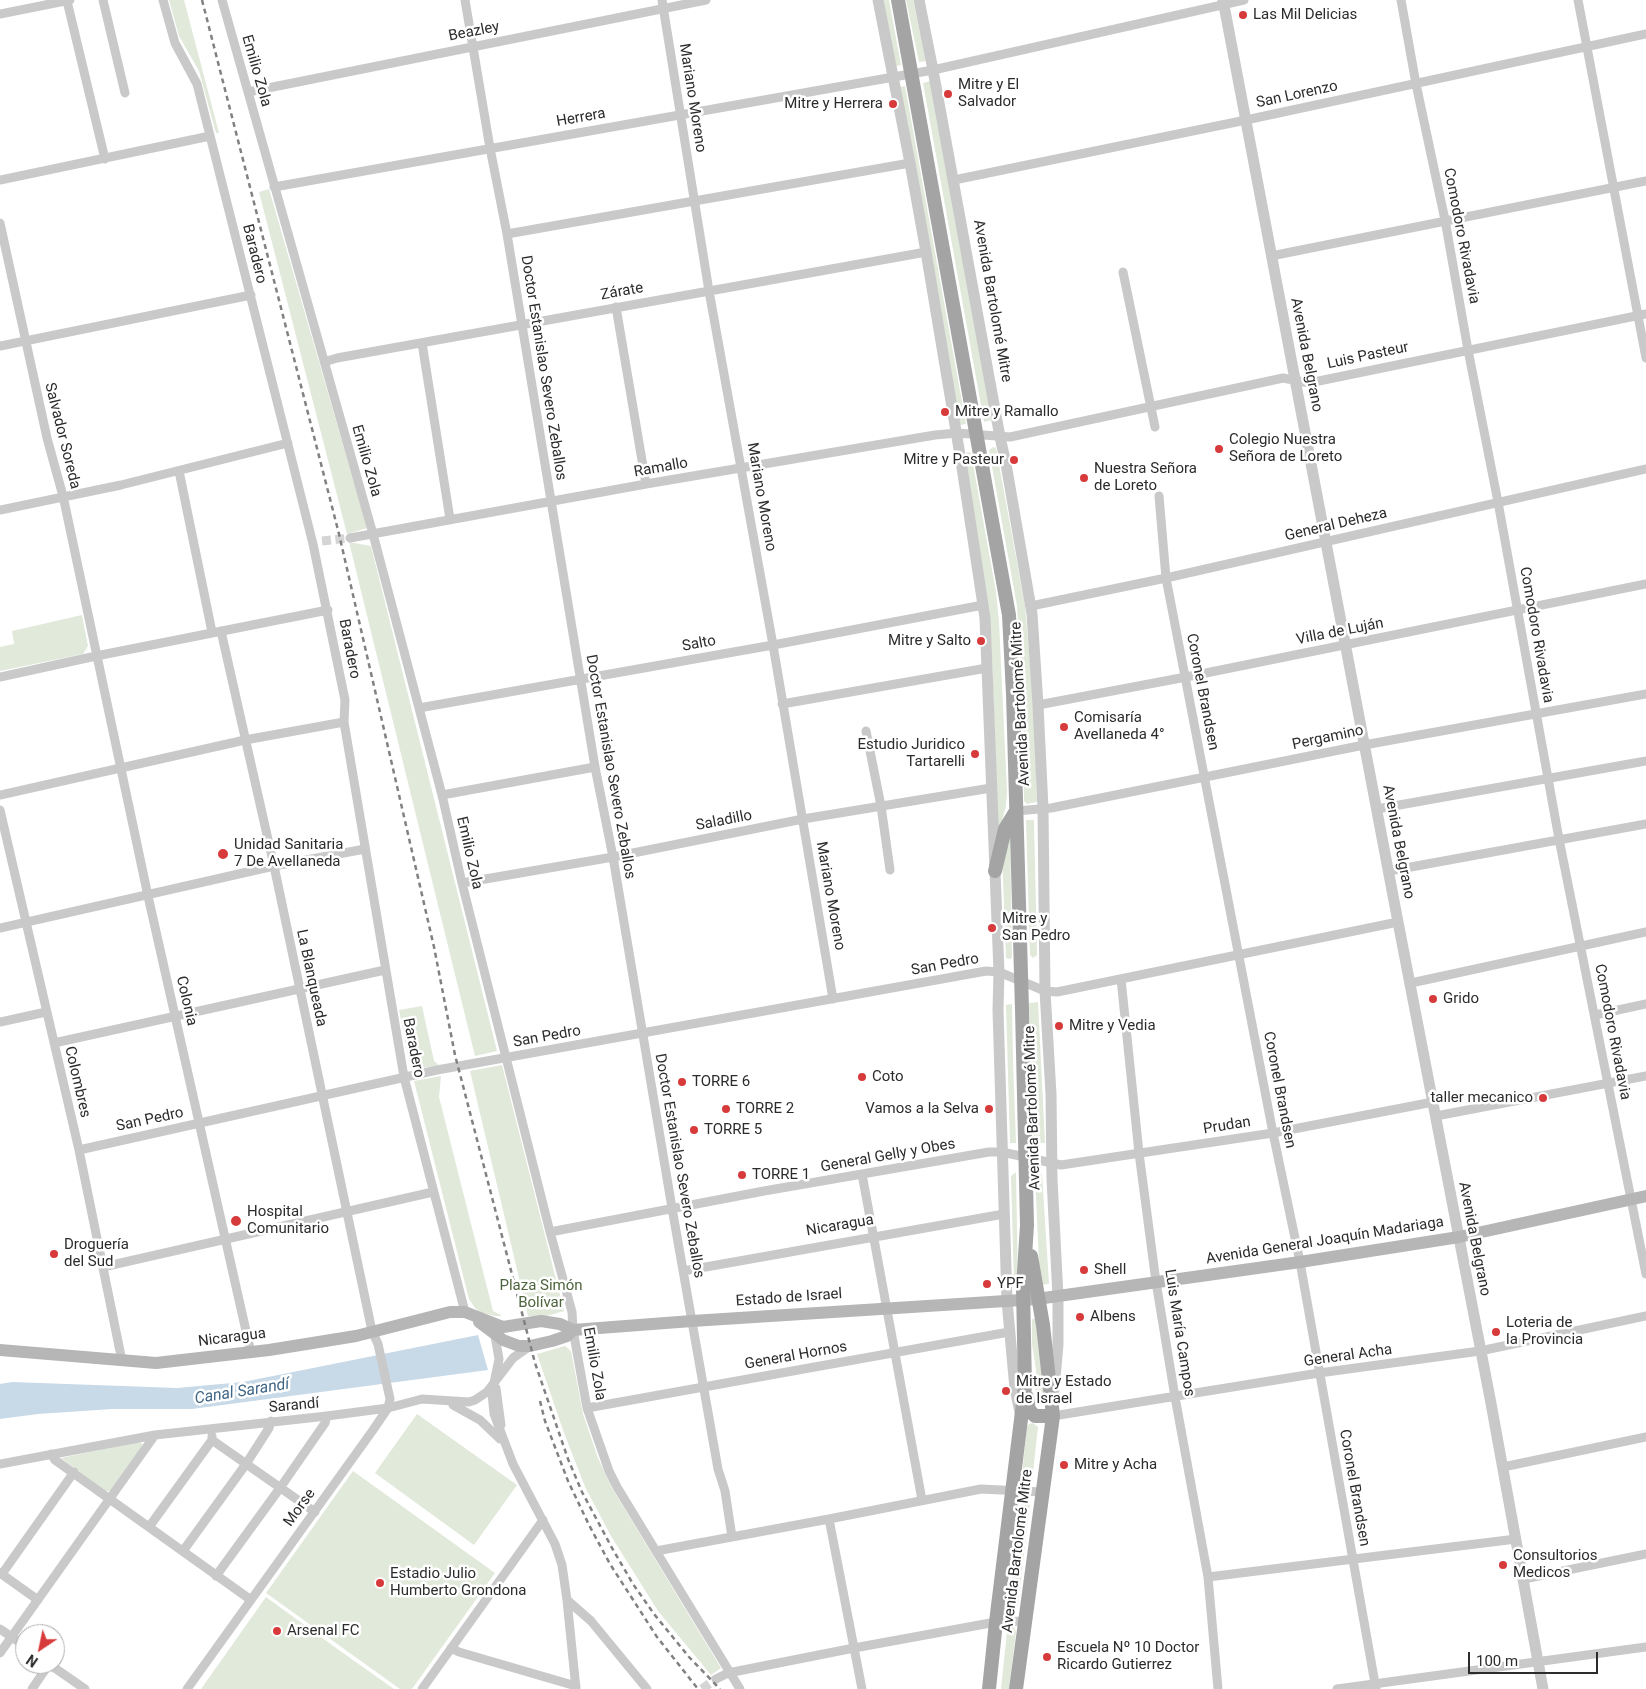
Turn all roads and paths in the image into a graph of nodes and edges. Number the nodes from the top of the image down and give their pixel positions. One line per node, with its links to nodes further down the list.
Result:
1 (68, 0): 15 (street); 29 (street)
2 (103, 0): 24 (street)
3 (163, 0): 27 (street, Baradero)
4 (224, 0): 23 (street, Emilio Zola)
5 (465, 0): 17 (street, Doctor Estanislao Severo Zeballos)
6 (706, 0): 14 (street, Beazley)
7 (878, 0): 21 (street, Avenida Bartolomé Mitre)
8 (898, 0): 20 (main road, Avenida Bartolomé Mitre)
9 (919, 0): 19 (street, Avenida Bartolomé Mitre)
10 (1244, 0): 13 (street, Herrera)
11 (1401, 0): 22 (street, Comodoro Rivadavia)
12 (1578, 0): 18 (street)
13 (1223, 2): 19 (street, Herrera); 26 (street, Avenida Belgrano)
14 (663, 4): 17 (street, Beazley); 25 (street, Mariano Moreno)
15 (0, 14)
16 (1646, 34): 18 (street, San Lorenzo)
17 (474, 46): 23 (street, Beazley); 28 (street, Doctor Estanislao Severo Zeballos)
18 (1587, 47): 22 (street, San Lorenzo); 35 (street)
19 (933, 70): 20 (street, Herrera); 32 (street, Avenida Bartolomé Mitre)
20 (912, 73): 21 (street, Herrera); 58 (main road, Avenida Bartolomé Mitre)
21 (892, 76): 25 (street, Herrera); 30 (street, Avenida Bartolomé Mitre)
22 (1416, 84): 26 (street, San Lorenzo); 37 (street, Comodoro Rivadavia)
23 (248, 92): 34 (street, Emilio Zola)
24 (125, 93)
25 (681, 114): 28 (street, Herrera); 36 (street, Mariano Moreno)
26 (1246, 120): 32 (street, San Lorenzo); 41 (street, Avenida Belgrano)
27 (210, 136): 29 (street); 44 (street, Baradero)
28 (490, 148): 34 (street, Herrera); 39 (street, Doctor Estanislao Severo Zeballos)
29 (105, 159): 31 (street)
30 (910, 163): 36 (street); 40 (street, Avenida Bartolomé Mitre)
31 (0, 180)
32 (954, 180): 59 (street, Avenida Bartolomé Mitre)
33 (1646, 181): 35 (street)
34 (274, 187): 53 (street, Emilio Zola)
35 (1614, 187): 37 (street); 46 (street)
36 (696, 202): 39 (street); 43 (street, Mariano Moreno)
37 (1445, 220): 41 (street); 51 (street, Comodoro Rivadavia)
38 (0, 223): 48 (street, Salvador Soreda)
39 (506, 234): 47 (street, Doctor Estanislao Severo Zeballos)
40 (926, 252): 43 (street, Zárate); 57 (street, Avenida Bartolomé Mitre)
41 (1271, 256): 54 (street, Avenida Belgrano)
42 (1123, 272): 55 (street)
43 (709, 291): 45 (street, Zárate); 61 (street, Mariano Moreno)
44 (251, 295): 48 (street); 60 (street, Baradero)
45 (616, 307): 47 (street, Zárate); 64 (street)
46 (1642, 315): 51 (street, Luis Pasteur); 52 (street)
47 (522, 324): 49 (street, Zárate); 67 (street, Doctor Estanislao Severo Zeballos)
48 (25, 341): 50 (street); 65 (street, Salvador Soreda)
49 (422, 343): 53 (street, Zárate); 70 (street)
50 (0, 346)
51 (1468, 350): 54 (street, Luis Pasteur); 68 (street, Comodoro Rivadavia)
52 (1646, 358)
53 (324, 362): 71 (street, Emilio Zola)
54 (1296, 380): 55 (street, Luis Pasteur); 73 (street, Avenida Belgrano)
55 (1151, 407): 56 (street); 59 (street, Luis Pasteur)
56 (1155, 427)
57 (957, 433): 58 (street, Ramallo); 61 (street, Ramallo); 76 (street, Avenida Bartolomé Mitre)
58 (977, 435): 59 (street, Luis Pasteur); 109 (main road, Avenida Bartolomé Mitre)
59 (1000, 437): 77 (street, Avenida Bartolomé Mitre)
60 (288, 443): 63 (street); 78 (street, Baradero)
61 (742, 468): 64 (street, Ramallo); 81 (street, Mariano Moreno)
62 (1646, 469): 68 (street, General Deheza)
63 (179, 470): 65 (street); 80 (street, La Blanqueada)
64 (646, 484): 67 (street, Ramallo)
65 (63, 496): 69 (street); 83 (street, Salvador Soreda)
66 (1159, 496): 74 (street, Coronel Brandsen)
67 (551, 502): 70 (street, Ramallo); 87 (street, Doctor Estanislao Severo Zeballos)
68 (1498, 502): 73 (street, General Deheza); 79 (street, Comodoro Rivadavia)
69 (0, 510)
70 (450, 519): 71 (street, Ramallo)
71 (373, 534): 72 (street, Ramallo); 91 (street, Emilio Zola)
72 (350, 538)
73 (1325, 541): 74 (street, General Deheza); 82 (street, Avenida Belgrano)
74 (1166, 578): 77 (street, General Deheza); 86 (street, Coronel Brandsen)
75 (1646, 584): 79 (street, Villa de Luján)
76 (983, 605): 81 (street, Salto); 84 (street, Avenida Bartolomé Mitre)
77 (1031, 606): 90 (street, Avenida Bartolomé Mitre)
78 (328, 610): 80 (street); 93 (street, Baradero)
79 (1518, 610): 82 (street, Villa de Luján); 92 (street, Comodoro Rivadavia)
80 (217, 631): 83 (street); 95 (street, La Blanqueada)
81 (773, 645): 87 (street, Salto); 89 (street, Mariano Moreno)
82 (1345, 645): 86 (street, Villa de Luján); 96 (street, Avenida Belgrano)
83 (96, 656): 85 (street); 99 (street, Colonia)
84 (987, 668): 89 (street); 102 (street, Avenida Bartolomé Mitre)
85 (0, 677)
86 (1186, 677): 90 (street, Villa de Luján); 100 (street, Coronel Brandsen)
87 (581, 679): 91 (street, Salto); 98 (street, Doctor Estanislao Severo Zeballos)
88 (1646, 694): 92 (street, Pergamino)
89 (782, 704): 110 (street, Mariano Moreno)
90 (1038, 705): 106 (street, Avenida Bartolomé Mitre)
91 (419, 708): 104 (street, Emilio Zola)
92 (1536, 713): 96 (street, Pergamino); 101 (street, Comodoro Rivadavia)
93 (344, 722): 95 (street); 113 (street, Baradero)
94 (866, 731): 105 (street)
95 (245, 740): 99 (street); 115 (street, La Blanqueada)
96 (1364, 745): 100 (street, Pergamino); 108 (street, Avenida Belgrano)
97 (1646, 761): 101 (street)
98 (595, 767): 104 (street); 114 (street, Doctor Estanislao Severo Zeballos)
99 (121, 768): 103 (street); 120 (street, Colonia)
100 (1204, 778): 106 (street, Pergamino); 126 (street, Coronel Brandsen)
101 (1548, 779): 108 (street); 112 (street, Comodoro Rivadavia)
102 (991, 788): 105 (street, Saladillo); 118 (street, Avenida Bartolomé Mitre)
103 (0, 795)
104 (442, 795): 119 (street, Emilio Zola)
105 (880, 806): 110 (street, Saladillo); 116 (street)
106 (1043, 808): 109 (street, Pergamino); 133 (street, Avenida Bartolomé Mitre)
107 (0, 810): 121 (street, Colombres)
108 (1377, 810): 117 (street, Avenida Belgrano)
109 (1016, 811): 118 (main road); 130 (main road, Avenida Bartolomé Mitre)
110 (803, 820): 114 (street, Saladillo); 134 (street, Mariano Moreno)
111 (1646, 824): 112 (street)
112 (1559, 839): 117 (street); 125 (street, Comodoro Rivadavia)
113 (365, 849): 115 (street); 127 (street, Baradero)
114 (612, 857): 119 (street, Saladillo); 140 (street, Doctor Estanislao Severo Zeballos)
115 (274, 866): 120 (street); 132 (street, La Blanqueada)
116 (890, 870)
117 (1389, 871): 122 (street, Avenida Belgrano)
118 (995, 872): 128 (street, Avenida Bartolomé Mitre)
119 (462, 882): 142 (street, Emilio Zola)
120 (148, 896): 121 (street); 138 (street, Colonia)
121 (26, 922): 123 (street); 136 (street, Colombres)
122 (1398, 922): 126 (street); 131 (street, Avenida Belgrano)
123 (0, 928)
124 (1646, 932): 125 (street)
125 (1580, 946): 131 (street); 137 (street, Comodoro Rivadavia)
126 (1238, 954): 129 (street); 150 (street, Coronel Brandsen)
127 (385, 970): 132 (street); 144 (street, Baradero)
128 (998, 972): 130 (street, San Pedro); 134 (street, San Pedro); 152 (street, Avenida Bartolomé Mitre)
129 (1121, 979): 133 (street); 153 (street, Luis María Campos)
130 (1022, 981): 133 (street, San Pedro); 154 (main road, Avenida Bartolomé Mitre)
131 (1411, 983): 147 (street, Avenida Belgrano)
132 (299, 989): 138 (street); 146 (street, La Blanqueada)
133 (1045, 991): 155 (street, Avenida Bartolomé Mitre)
134 (833, 999): 140 (street, San Pedro)
135 (1646, 1004): 137 (street)
136 (46, 1012): 139 (street); 141 (street, Colombres)
137 (1595, 1015): 145 (street, Comodoro Rivadavia)
138 (175, 1016): 141 (street); 149 (street, Colonia)
139 (0, 1022)
140 (643, 1033): 142 (street, San Pedro); 160 (street, Doctor Estanislao Severo Zeballos)
141 (54, 1043): 151 (street, Colombres)
142 (506, 1058): 144 (street, San Pedro); 163 (street, Emilio Zola)
143 (1646, 1076): 145 (street)
144 (404, 1077): 146 (street, San Pedro); 157 (street, Baradero)
145 (1608, 1085): 148 (street); 159 (street, Comodoro Rivadavia)
146 (322, 1095): 149 (street, San Pedro); 161 (street, La Blanqueada)
147 (1433, 1102): 148 (street, Avenida Belgrano); 150 (street, Prudan)
148 (1436, 1116): 165 (street, Avenida Belgrano)
149 (200, 1124): 151 (street, San Pedro); 166 (street, Colonia)
150 (1273, 1133): 153 (street, Prudan); 167 (street, Coronel Brandsen)
151 (79, 1150): 168 (street, Colombres)
152 (1002, 1152): 154 (street, General Gelly y Obes); 156 (street, General Gelly y Obes); 162 (street, Avenida Bartolomé Mitre)
153 (1140, 1153): 155 (street, Prudan); 171 (street, Luis María Campos)
154 (1024, 1156): 155 (street, Prudan); 173 (main road, Avenida Bartolomé Mitre)
155 (1052, 1164): 172 (street, Avenida Bartolomé Mitre)
156 (862, 1174): 160 (street, General Gelly y Obes); 164 (street)
157 (433, 1192): 161 (street); 176 (street, Baradero)
158 (1646, 1196): 159 (main road, Avenida General Joaquín Madariaga)
159 (1632, 1200): 165 (main road, Avenida General Joaquín Madariaga); 170 (street, Comodoro Rivadavia)
160 (672, 1208): 163 (street, General Gelly y Obes); 169 (street, Doctor Estanislao Severo Zeballos)
161 (347, 1212): 166 (street); 180 (street, La Blanqueada)
162 (1004, 1214): 164 (street, Nicaragua); 174 (street, Avenida Bartolomé Mitre)
163 (550, 1232): 179 (street, Emilio Zola)
164 (873, 1236): 169 (street, Nicaragua); 175 (street)
165 (1458, 1237): 167 (main road, Avenida General Joaquín Madariaga); 185 (street, Avenida Belgrano)
166 (226, 1238): 168 (street); 186 (street, Colonia)
167 (1300, 1262): 171 (main road, Avenida General Joaquín Madariaga); 189 (street, Coronel Brandsen)
168 (103, 1266): 188 (street, Colombres)
169 (683, 1271): 178 (street, Doctor Estanislao Severo Zeballos)
170 (1646, 1274)
171 (1156, 1282): 172 (main road, Avenida General Joaquín Madariaga); 193 (street, Luis María Campos)
172 (1058, 1297): 173 (main road, Avenida General Joaquín Madariaga); 198 (street, Avenida Bartolomé Mitre)
173 (1031, 1300): 174 (main road, Avenida General Joaquín Madariaga); 192 (main road, Avenida Bartolomé Mitre); 198 (main road, Avenida Bartolomé Mitre)
174 (1007, 1301): 175 (main road, Estado de Israel); 181 (street, Avenida Bartolomé Mitre)
175 (887, 1308): 178 (main road, Estado de Israel); 187 (street)
176 (467, 1313): 179 (main road, Estado de Israel); 180 (main road, Nicaragua); 182 (main road, Estado de Israel)
177 (1646, 1316): 185 (street, General Acha)
178 (692, 1321): 179 (main road, Estado de Israel); 191 (street, Doctor Estanislao Severo Zeballos)
179 (573, 1330): 183 (main road, Estado de Israel); 196 (street, Emilio Zola)
180 (372, 1331): 186 (main road, Nicaragua); 195 (street)
181 (1009, 1332): 187 (street, General Hornos); 199 (street, Avenida Bartolomé Mitre)
182 (495, 1336): 183 (main road, Estado de Israel); 190 (street)
183 (530, 1346): 190 (street, Sarandí)
184 (0, 1350): 188 (main road, Nicaragua)
185 (1480, 1351): 189 (street, General Acha); 209 (street, Avenida Belgrano)
186 (251, 1352): 188 (main road, Nicaragua)
187 (894, 1352): 191 (street, General Hornos); 215 (street)
188 (122, 1361)
189 (1319, 1373): 193 (street, General Acha); 225 (street, Coronel Brandsen)
190 (495, 1383): 194 (street, Sarandí); 205 (street)
191 (704, 1387): 196 (street, General Hornos); 220 (street, Doctor Estanislao Severo Zeballos)
192 (1025, 1387): 198 (main road); 199 (main road, Avenida Bartolomé Mitre)
193 (1175, 1397): 198 (street, General Acha); 228 (street, Luis María Campos)
194 (446, 1402): 195 (street, Sarandí); 205 (street)
195 (388, 1408): 197 (street, Sarandí); 216 (street, Morse)
196 (587, 1408): 223 (street, Emilio Zola)
197 (328, 1416): 200 (street, Sarandí); 211 (street)
198 (1052, 1416): 213 (main road, Avenida Bartolomé Mitre)
199 (1021, 1417): 212 (main road, Avenida Bartolomé Mitre)
200 (271, 1421): 201 (street, Sarandí); 208 (street)
201 (213, 1428): 202 (street, Sarandí); 204 (street)
202 (156, 1435): 206 (street, Sarandí); 214 (street)
203 (1646, 1437): 209 (street)
204 (212, 1440): 208 (street); 219 (street)
205 (507, 1448): 218 (street)
206 (51, 1454): 207 (street, Sarandí); 210 (street)
207 (0, 1464)
208 (246, 1464): 211 (street); 222 (street)
209 (1503, 1467): 221 (street, Avenida Belgrano)
210 (74, 1472): 214 (street); 226 (street)
211 (280, 1488): 216 (street); 227 (street)
212 (1013, 1489): 213 (street); 215 (street); 233 (main road, Avenida Bartolomé Mitre)
213 (1042, 1492): 234 (main road, Avenida Bartolomé Mitre)
214 (110, 1499): 219 (street); 230 (street)
215 (922, 1500): 217 (street)
216 (315, 1512): 231 (street, Morse)
217 (829, 1519): 220 (street); 240 (street)
218 (543, 1520): 232 (street); 239 (street)
219 (149, 1527): 222 (street)
220 (732, 1537): 223 (street)
221 (1516, 1539): 225 (street); 229 (street, Avenida Belgrano)
222 (183, 1551): 227 (street)
223 (656, 1551): 243 (street, Emilio Zola)
224 (1646, 1554): 229 (street)
225 (1353, 1559): 228 (street); 247 (street, Coronel Brandsen)
226 (1, 1574): 230 (street)
227 (216, 1576): 231 (street)
228 (1208, 1577): 258 (street, Luis María Campos)
229 (1524, 1579): 242 (street, Avenida Belgrano)
230 (38, 1600): 236 (street)
231 (251, 1600): 251 (street, Morse)
232 (566, 1600): 249 (street); 253 (street)
233 (996, 1622): 234 (street); 240 (street); 256 (main road, Avenida Bartolomé Mitre)
234 (1025, 1622): 257 (main road, Avenida Bartolomé Mitre)
235 (0, 1628): 236 (street)
236 (12, 1636): 237 (street); 241 (street)
237 (15, 1638)
238 (1646, 1647): 242 (street)
239 (451, 1648): 249 (street); 252 (street)
240 (854, 1648): 243 (street); 255 (street)
241 (0, 1653)
242 (1538, 1663): 247 (street); 260 (street, Avenida Belgrano)
243 (728, 1673): 246 (street); 254 (street, Emilio Zola)
244 (42, 1674): 250 (street)
245 (63, 1674): 248 (street)
246 (716, 1679)
247 (1375, 1687): 259 (street)
248 (83, 1688)
249 (576, 1688)
250 (32, 1689)
251 (187, 1689)
252 (422, 1689)
253 (647, 1689)
254 (740, 1689)
255 (862, 1689)
256 (989, 1689)
257 (1016, 1689)
258 (1218, 1689)
259 (1338, 1689)
260 (1543, 1689)

